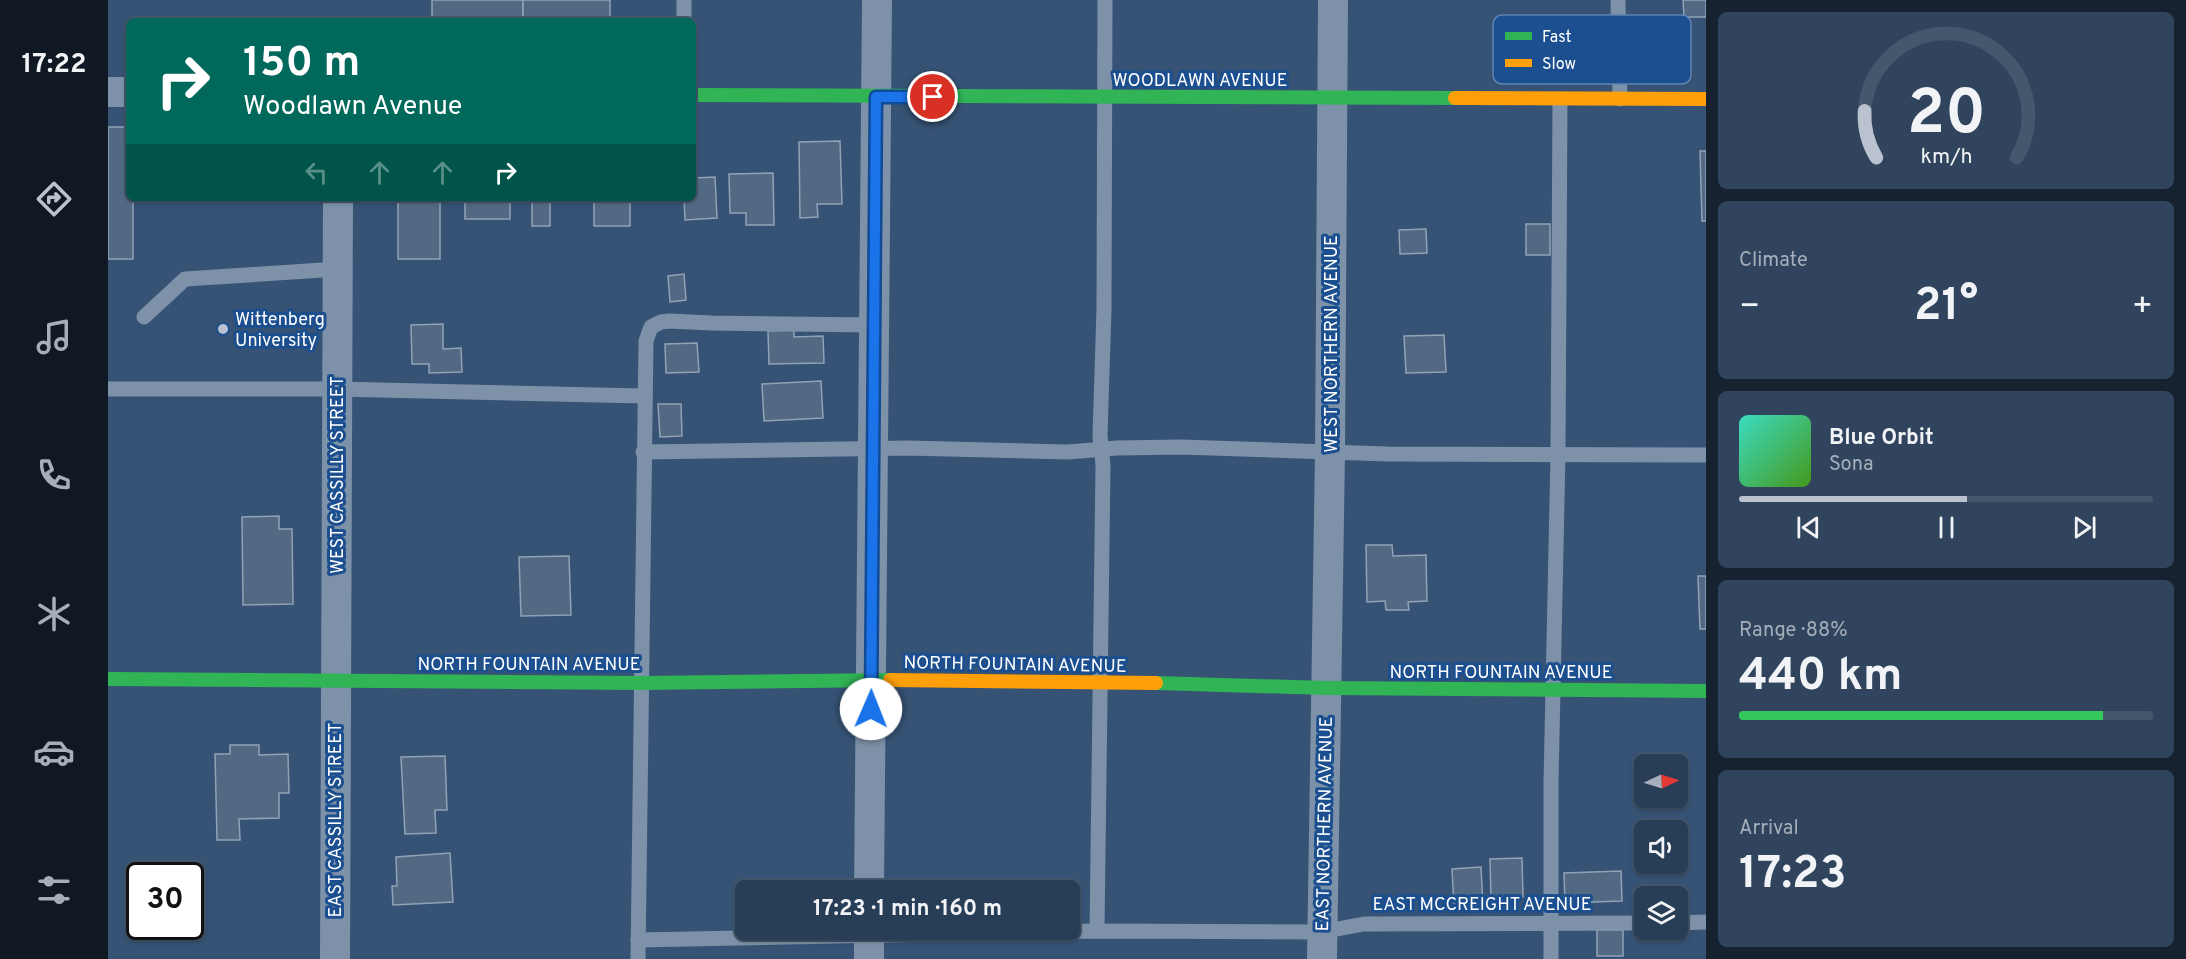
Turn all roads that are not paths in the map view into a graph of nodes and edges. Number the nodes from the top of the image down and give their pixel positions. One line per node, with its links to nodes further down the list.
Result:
1 (684, 0): 7 (lane)
2 (877, 0): 12 (street)
3 (1105, 0): 13 (lane)
4 (1333, 0): 14 (street, WEST NORTHERN AVENUE)
5 (1618, 0): 6 (lane)
6 (1618, 15)
7 (684, 18)
8 (1620, 84): 16 (lane)
9 (108, 92): 10 (street)
10 (126, 92)
11 (696, 95): 12 (street, WOODLAWN AVENUE)
12 (876, 97): 13 (street, WOODLAWN AVENUE); 21 (street)
13 (1106, 98): 14 (street, WOODLAWN AVENUE); 26 (lane)
14 (1332, 98): 15 (street, WOODLAWN AVENUE); 28 (street, WEST NORTHERN AVENUE)
15 (1560, 99): 16 (street, WOODLAWN AVENUE); 29 (lane)
16 (1620, 99): 17 (street, WOODLAWN AVENUE)
17 (1706, 99)
18 (338, 201): 19 (street, WEST CASSILLY STREET)
19 (338, 269): 20 (lane); 23 (street, WEST CASSILLY STREET)
20 (144, 317)
21 (874, 325): 24 (lane); 25 (street)
22 (108, 388): 23 (lane)
23 (337, 389): 24 (lane); 33 (street, WEST CASSILLY STREET)
24 (644, 396): 27 (lane)
25 (873, 448): 26 (lane); 27 (lane); 32 (street)
26 (1101, 450): 28 (lane); 34 (lane)
27 (643, 452): 35 (lane)
28 (1330, 453): 29 (lane); 36 (street, WEST NORTHERN AVENUE)
29 (1558, 454): 30 (lane); 37 (lane)
30 (1706, 455)
31 (108, 679): 33 (street, NORTH FOUNTAIN AVENUE)
32 (871, 680): 34 (street, NORTH FOUNTAIN AVENUE); 35 (street, NORTH FOUNTAIN AVENUE); 39 (street)
33 (336, 681): 35 (street, NORTH FOUNTAIN AVENUE); 48 (street, EAST CASSILLY STREET)
34 (1099, 682): 36 (street, NORTH FOUNTAIN AVENUE); 44 (lane)
35 (642, 683): 45 (lane)
36 (1327, 688): 37 (street, NORTH FOUNTAIN AVENUE); 47 (street, EAST NORTHERN AVENUE)
37 (1553, 690): 38 (street, NORTH FOUNTAIN AVENUE); 43 (lane)
38 (1706, 691)
39 (869, 880)
40 (1688, 922): 41 (lane)
41 (1706, 922)
42 (1634, 923): 43 (lane, EAST MCCREIGHT AVENUE)
43 (1552, 924): 47 (lane, EAST MCCREIGHT AVENUE); 50 (lane)
44 (1097, 931): 46 (lane, EAST MCCREIGHT AVENUE); 47 (lane, EAST MCCREIGHT AVENUE)
45 (638, 940): 46 (lane, EAST MCCREIGHT AVENUE); 49 (lane)
46 (869, 942)
47 (1321, 946)
48 (335, 959)
49 (638, 959)
50 (1551, 959)

